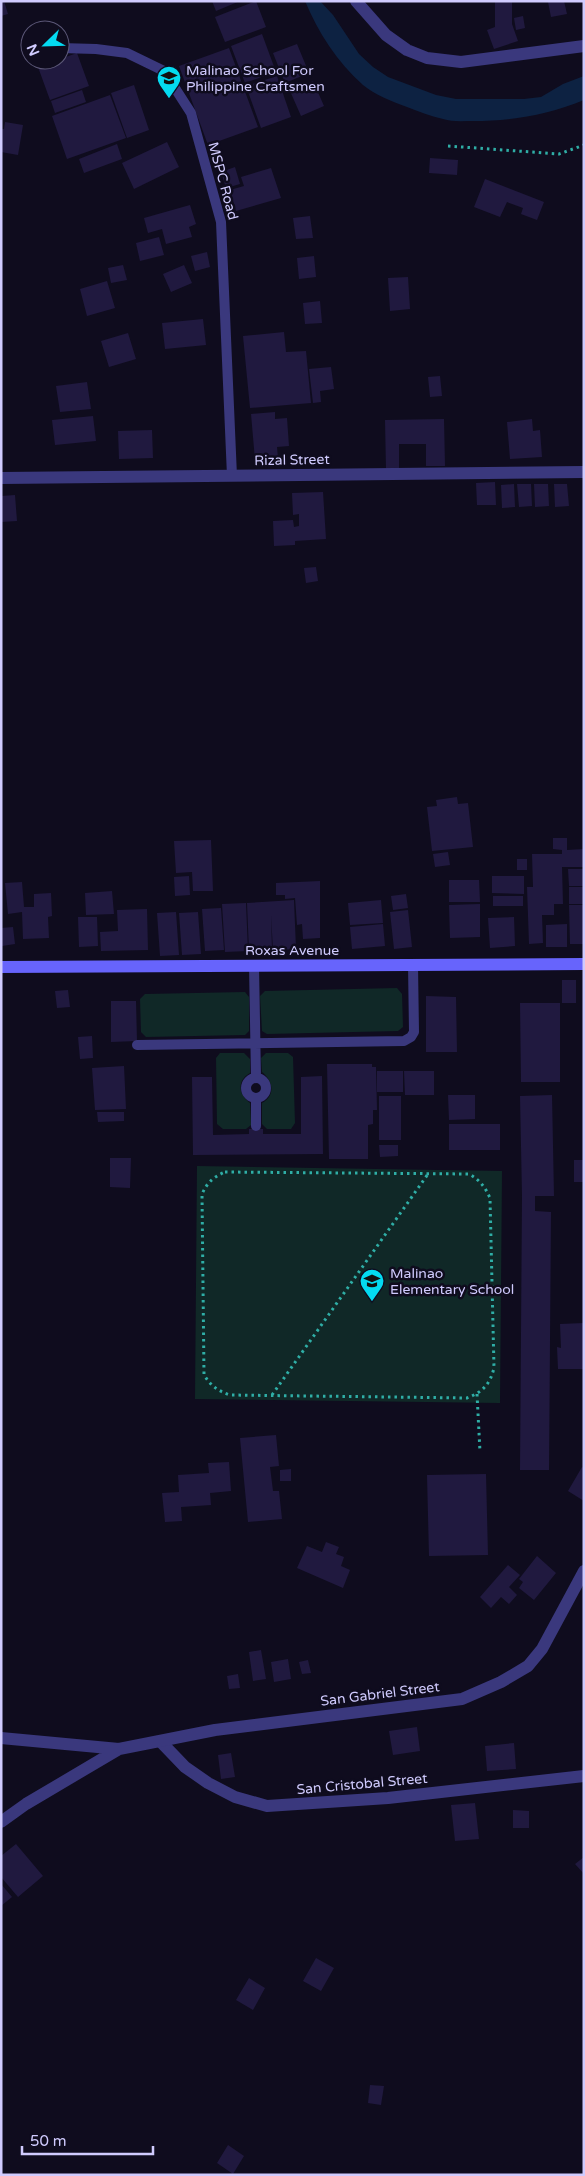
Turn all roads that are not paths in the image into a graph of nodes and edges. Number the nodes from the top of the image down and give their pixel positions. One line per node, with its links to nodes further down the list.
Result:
1 (356, 1): 2 (street)
2 (584, 46)
3 (70, 48): 5 (lane, MSPC Road)
4 (584, 472): 5 (street, Rizal Street)
5 (232, 476): 6 (street, Rizal Street)
6 (1, 478)
7 (584, 964): 9 (main road, Roxas Avenue)
8 (254, 965): 9 (main road, Roxas Avenue); 10 (main road, Roxas Avenue); 11 (lane)
9 (413, 965): 11 (lane)
10 (1, 967)
11 (255, 1044): 12 (lane); 13 (lane)
12 (137, 1045)
13 (256, 1126)
14 (584, 1571): 16 (street, San Gabriel Street)
15 (1, 1738): 17 (street)
16 (161, 1742): 17 (street, San Gabriel Street); 18 (street, San Cristobal Street)
17 (119, 1749): 19 (street)
18 (584, 1776)
19 (1, 1822)

